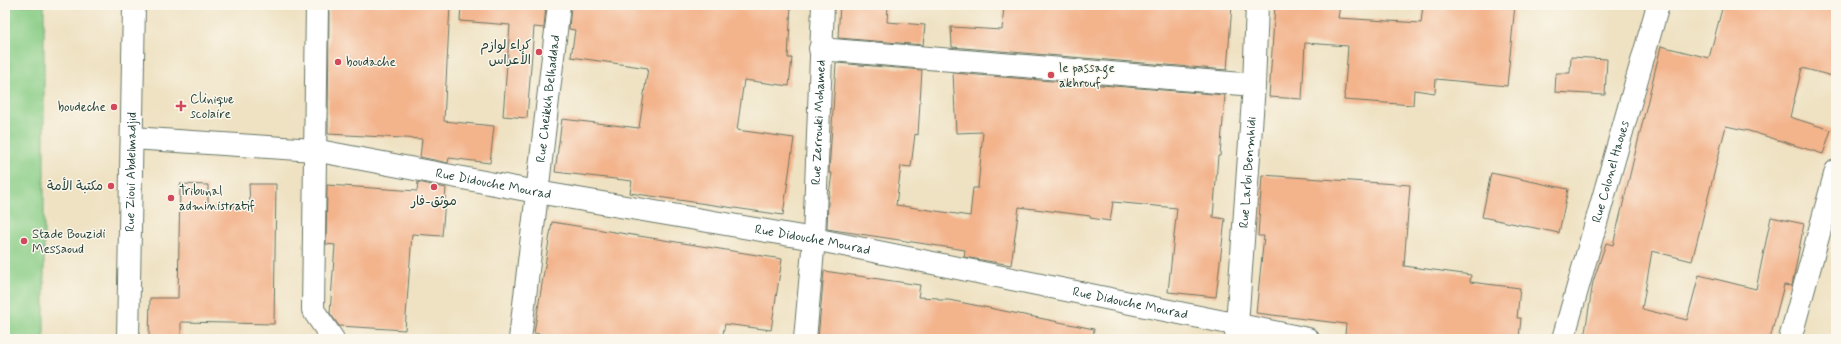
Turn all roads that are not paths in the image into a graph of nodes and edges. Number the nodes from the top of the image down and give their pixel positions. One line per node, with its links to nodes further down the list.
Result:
1 (134, 5): 9 (street, Rue Zioui Abdelmadjid)
2 (316, 5): 10 (street)
3 (559, 5): 12 (street, Rue Cheikkh Belhaddad)
4 (823, 5): 7 (street, Rue Zerrouki Mohamed)
5 (1257, 5): 8 (street, Rue Larbi Benmhidi)
6 (1658, 5): 20 (street, Rue Colonel Haoues)
7 (820, 49): 8 (street); 13 (street, Rue Zerrouki Mohamed)
8 (1254, 85): 14 (street, Rue Larbi Benmhidi)
9 (132, 138): 10 (street, Rue Didouche Mourad); 15 (street, Rue Zioui Abdelmadjid)
10 (314, 150): 12 (street, Rue Didouche Mourad); 16 (street)
11 (1836, 171): 21 (street)
12 (537, 192): 13 (street, Rue Didouche Mourad); 17 (street, Rue Cheikkh Belhaddad)
13 (814, 239): 14 (street, Rue Didouche Mourad); 18 (street, Rue Zerrouki Mohamed)
14 (1237, 332): 19 (street, Rue Didouche Mourad)
15 (128, 339)
16 (333, 339)
17 (520, 339)
18 (805, 339)
19 (1308, 339)
20 (1563, 339)
21 (1790, 339)

